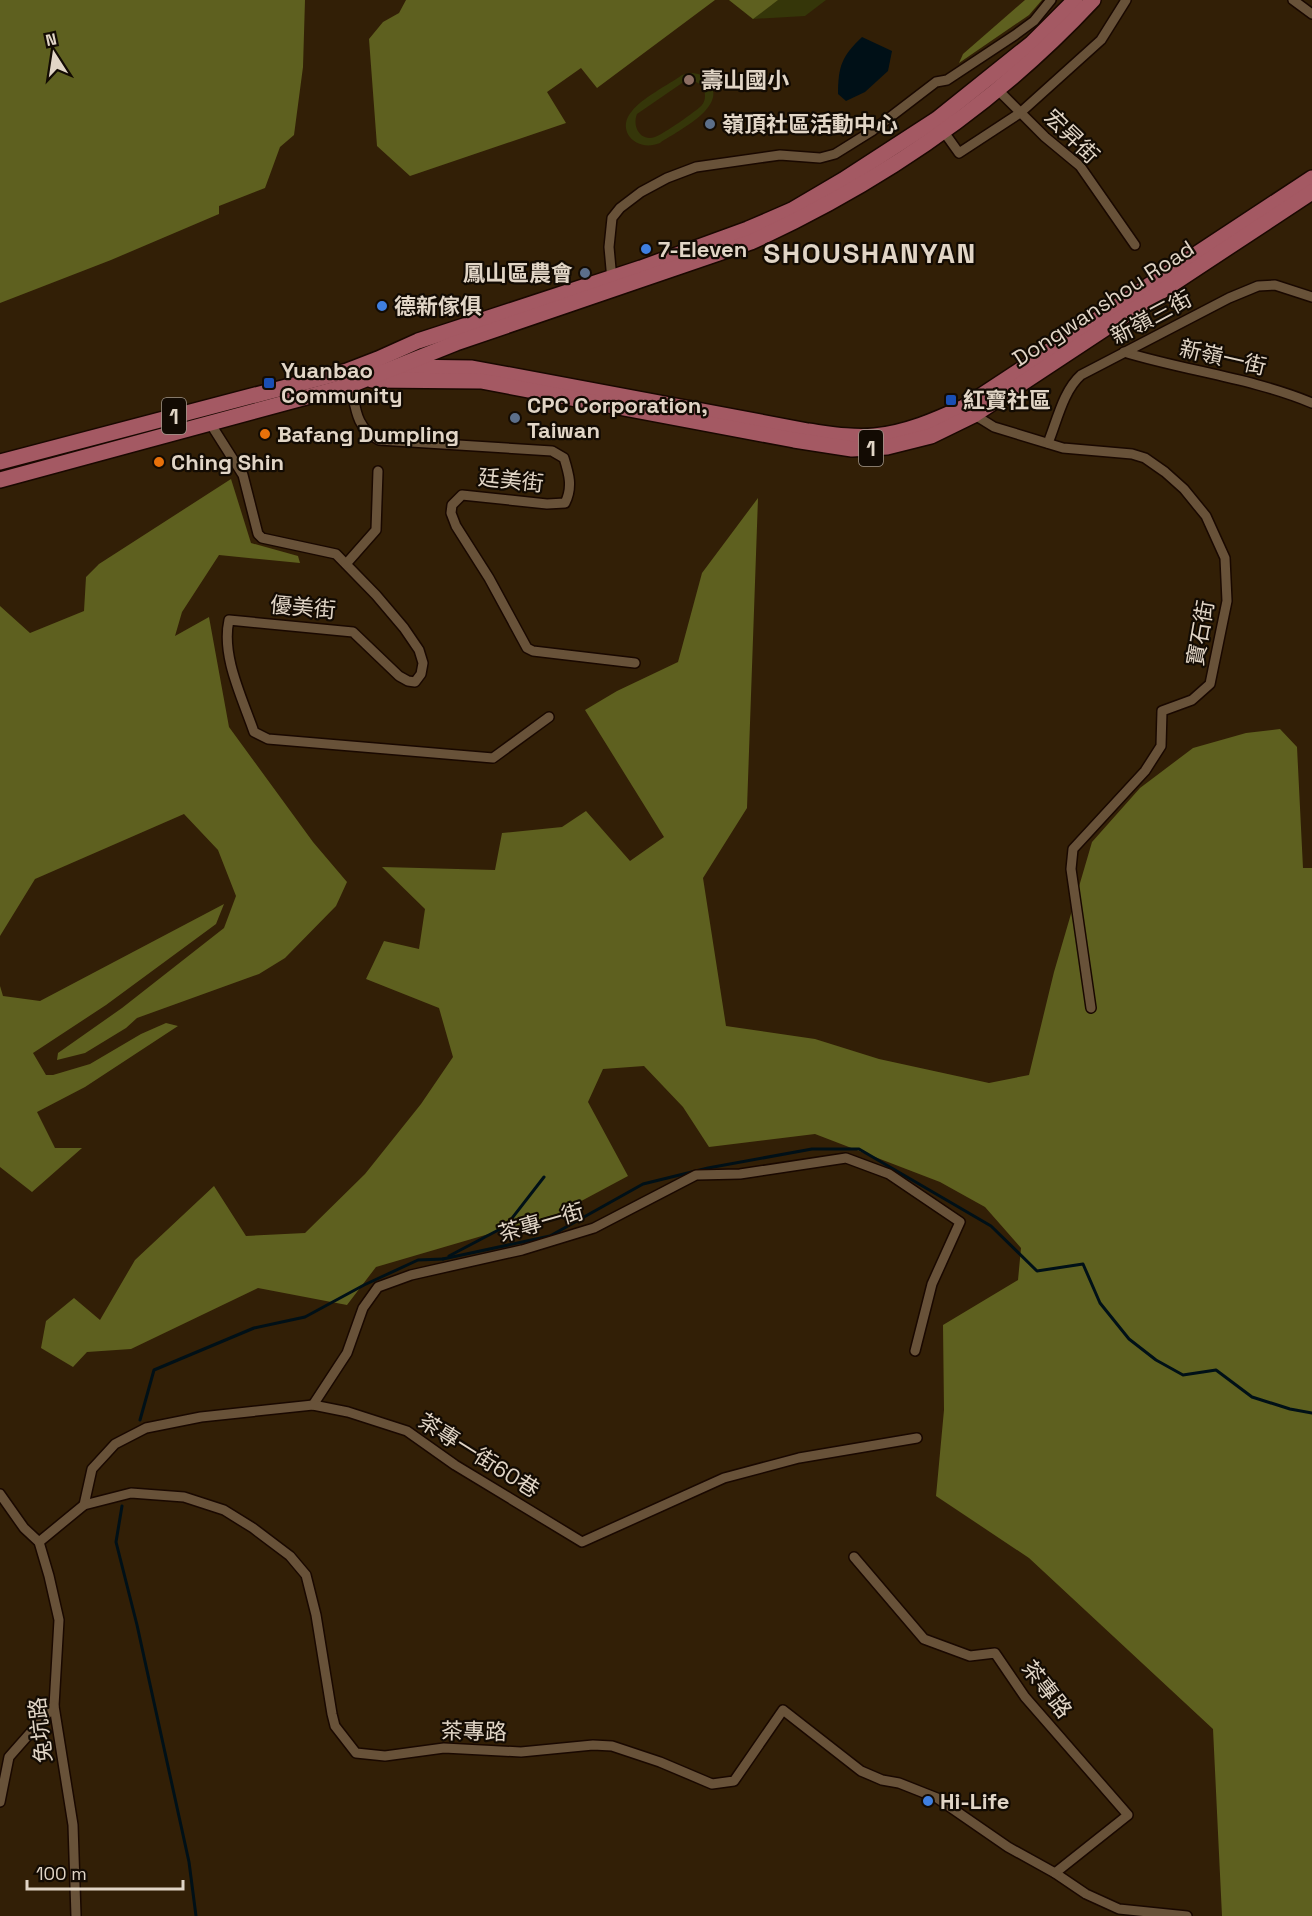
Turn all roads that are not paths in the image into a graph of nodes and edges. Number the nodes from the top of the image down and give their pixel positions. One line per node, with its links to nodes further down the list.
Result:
1 (1051, 0): 13 (street)
2 (1075, 0): 13 (main road)
3 (1093, 0): 7 (main road)
4 (1126, 0): 8 (street)
5 (1293, 0): 6 (street)
6 (1312, 14)
7 (997, 89): 8 (street, 宏昇街); 9 (main road)
8 (1020, 113): 9 (street); 12 (street, 宏昇街)
9 (944, 132): 13 (main road)
10 (1312, 178): 22 (main road, Dongwanshou Road / 1)
11 (1312, 192): 22 (main road, Dongwanshou Road / 1)
12 (1135, 245)
13 (613, 284): 15 (main road); 17 (main road)
14 (1312, 297): 16 (street, 新嶺三街)
15 (456, 343): 18 (main road); 19 (main road)
16 (1124, 352): 21 (street, 新嶺一街); 24 (street, 新嶺三街)
17 (378, 359): 18 (main road, Dongwanshou Road / 1); 20 (main road, 1)
18 (395, 366): 19 (main road, Dongwanshou Road / 1); 20 (main road)
19 (464, 368): 22 (main road, Dongwanshou Road / 1)
20 (353, 378): 22 (main road, Dongwanshou Road / 1); 23 (main road, 1); 25 (main road, 1); 29 (street, 廷美街)
21 (1312, 404)
22 (969, 411): 24 (street, 寶石街)
23 (210, 423): 27 (main road, 1); 28 (street, 優美街)
24 (1048, 443): 31 (street, 寶石街)
25 (0, 462)
26 (378, 471): 28 (street)
27 (0, 480)
28 (346, 564): 30 (street, 優美街)
29 (635, 663)
30 (549, 717)
31 (1091, 1008)
32 (915, 1351): 33 (street, 茶專一街)
33 (313, 1406): 34 (street, 茶專一街60巷); 36 (street)
34 (917, 1438)
35 (0, 1494): 37 (street)
36 (84, 1505): 37 (street, 茶專路); 41 (street, 茶專路)
37 (39, 1542): 39 (street, 兔坑路)
38 (854, 1557): 41 (street, 茶專路)
39 (54, 1706): 40 (street); 42 (street, 兔坑路)
40 (0, 1802)
41 (1056, 1873): 43 (street, 茶專路)
42 (76, 1916)
43 (1187, 1916)

